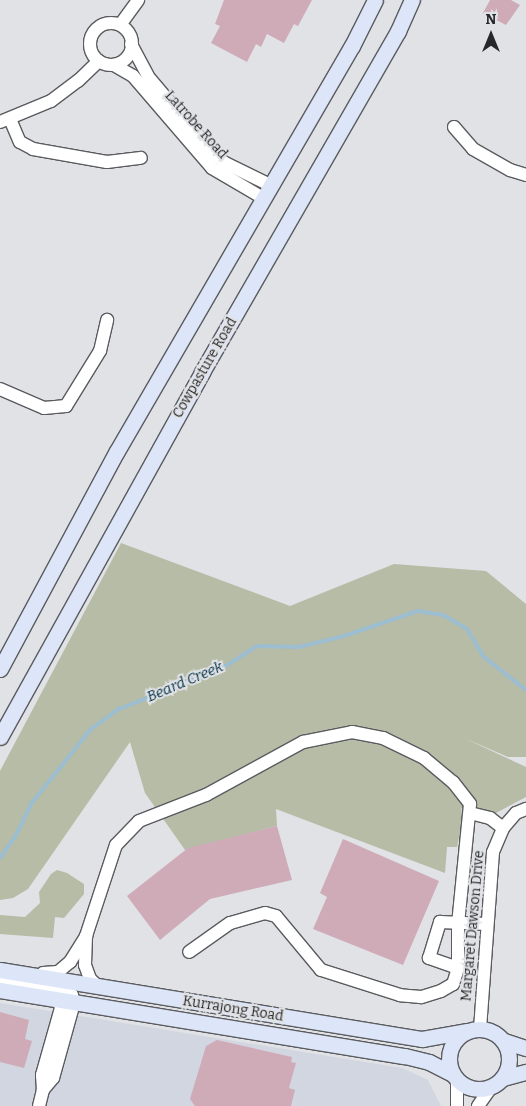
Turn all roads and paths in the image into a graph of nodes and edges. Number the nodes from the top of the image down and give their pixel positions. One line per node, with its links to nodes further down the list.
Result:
1 (138, 0): 4 (street)
2 (375, 0): 12 (main road)
3 (412, 0): 16 (main road, Cowpasture Road)
4 (120, 25): 5 (street); 6 (street)
5 (132, 44): 7 (street); 12 (street, Latrobe Road)
6 (99, 61): 7 (street); 8 (street)
7 (114, 65): 12 (street, Latrobe Road)
8 (5, 121): 10 (street)
9 (454, 127): 11 (street)
10 (141, 158)
11 (526, 175)
12 (267, 192): 15 (main road)
13 (107, 320): 14 (street)
14 (0, 389)
15 (0, 669)
16 (0, 737)
17 (526, 809): 19 (street, Margaret Dawson Drive)
18 (470, 813): 19 (street); 20 (street); 22 (street)
19 (503, 828): 21 (street, Margaret Dawson Drive)
20 (458, 924): 21 (street); 24 (street); 24 (street)
21 (488, 924): 30 (street, Margaret Dawson Drive)
22 (86, 936): 25 (street); 26 (street)
23 (189, 952): 24 (street)
24 (458, 968)
25 (3, 973): 26 (main road, Kurrajong Road); 29 (street)
26 (100, 988): 30 (main road, Kurrajong Road)
27 (0, 990): 28 (main road, Kurrajong Road)
28 (59, 1000): 29 (main road, Kurrajong Road); 36 (street)
29 (74, 1003): 34 (main road, Kurrajong Road); 36 (street)
30 (473, 1030): 31 (main road); 34 (main road)
31 (504, 1041): 32 (main road); 35 (main road)
32 (526, 1048)
33 (526, 1072): 35 (main road)
34 (455, 1077): 35 (main road); 38 (street)
35 (497, 1082): 39 (street)
36 (43, 1090): 37 (street)
37 (39, 1106)
38 (457, 1106)
39 (478, 1106)

